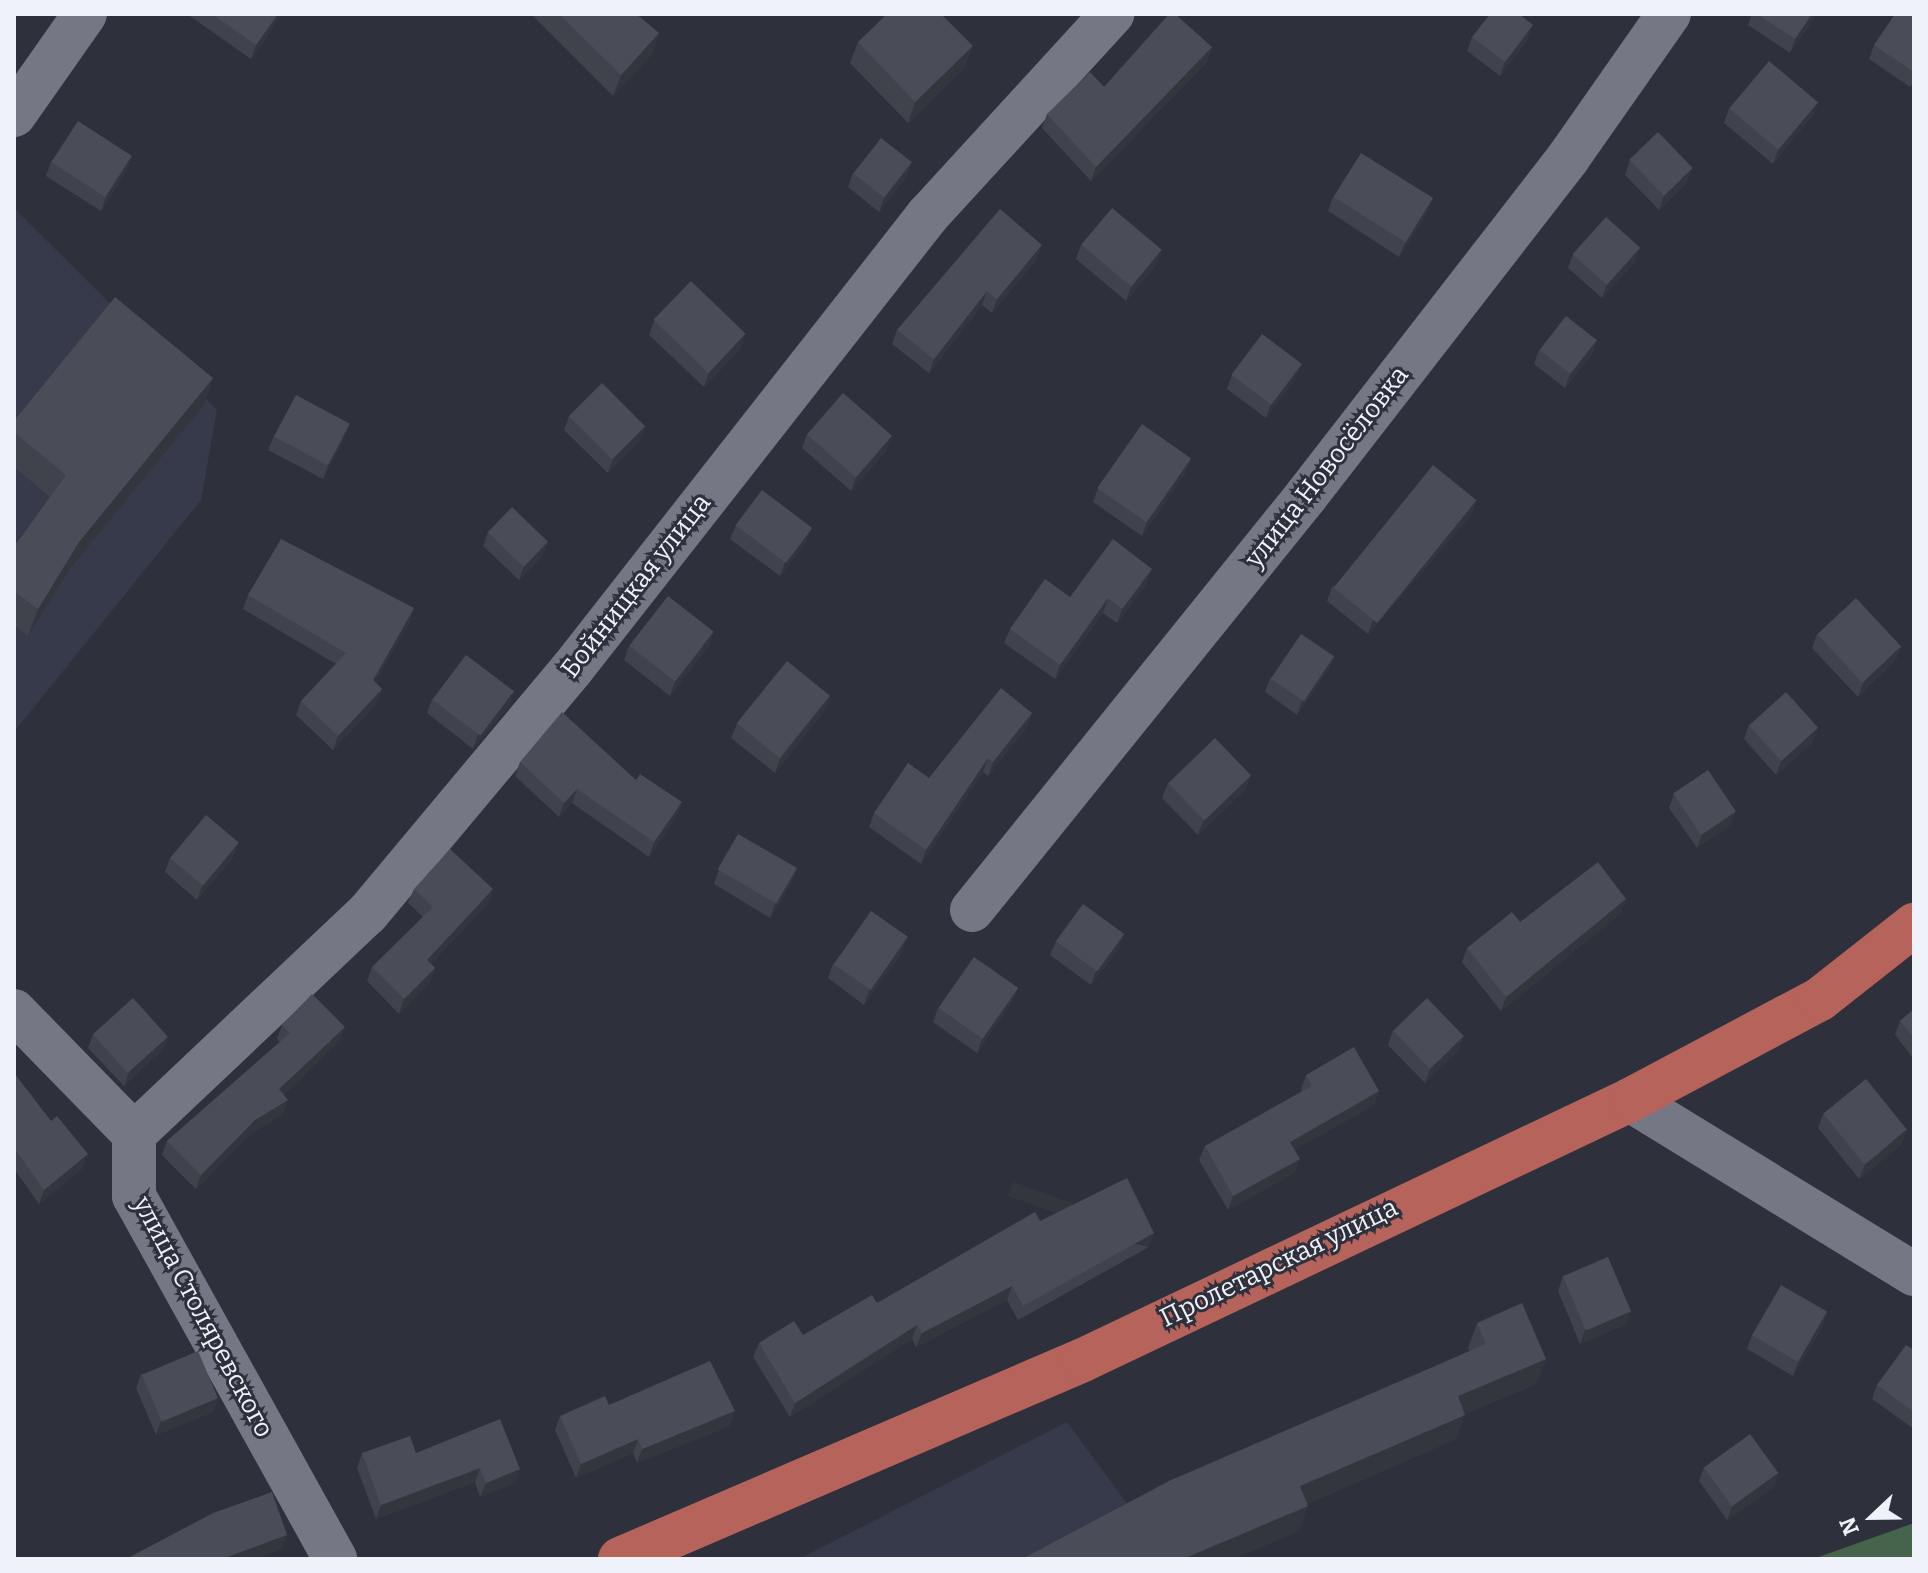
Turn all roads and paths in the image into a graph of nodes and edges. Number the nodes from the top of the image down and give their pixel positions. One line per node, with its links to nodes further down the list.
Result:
1 (85, 14): 4 (street)
2 (1112, 14): 9 (street, Бойницкая улица)
3 (1669, 14): 5 (street, улица Новосёловка)
4 (14, 115)
5 (972, 910)
6 (1914, 925): 8 (main road, Пролетарская улица)
7 (14, 1011): 9 (street)
8 (1630, 1100): 10 (street); 12 (main road, Пролетарская улица)
9 (134, 1134): 11 (street, улица Столяревского)
10 (1914, 1274)
11 (335, 1559)
12 (620, 1559)

